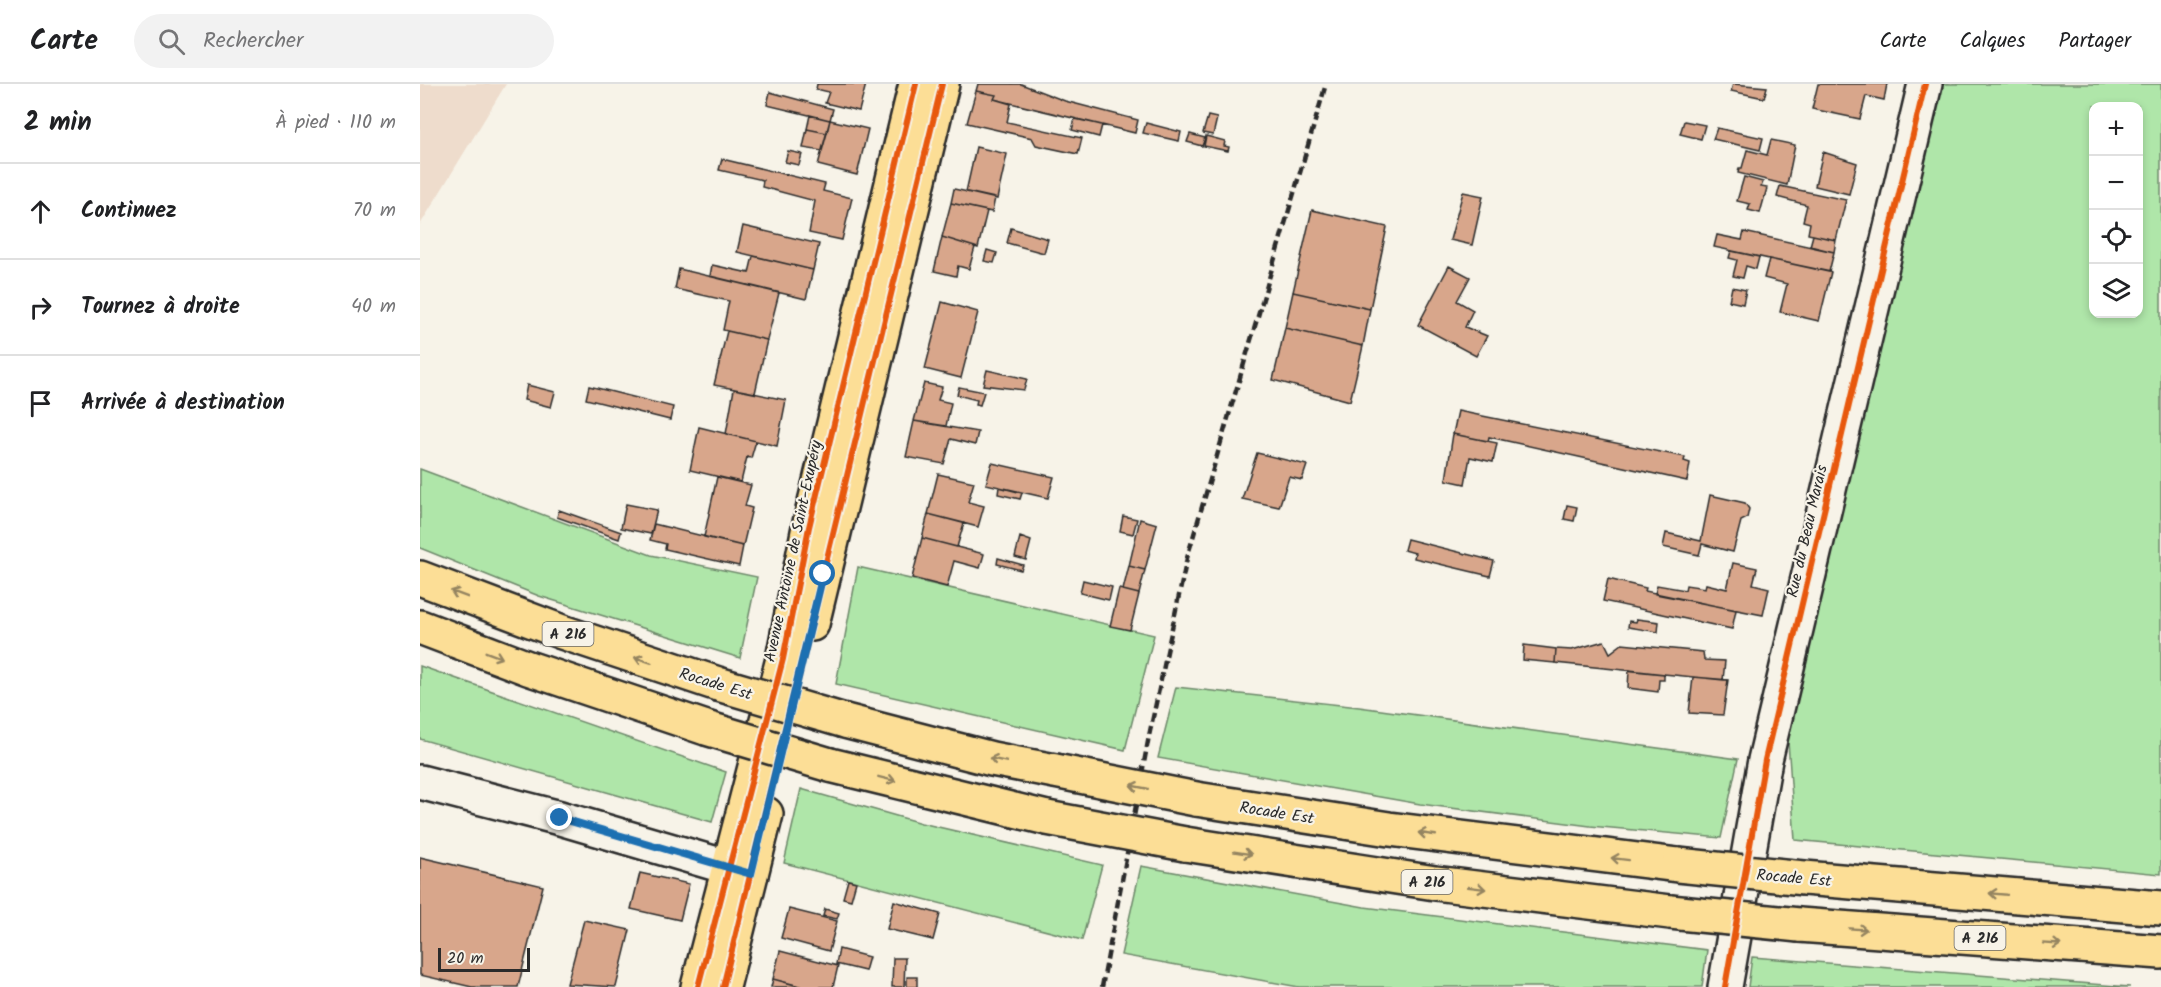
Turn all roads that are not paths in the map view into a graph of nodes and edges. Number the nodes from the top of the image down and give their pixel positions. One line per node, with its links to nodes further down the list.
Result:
1 (916, 84): 7 (main road, Avenue Antoine de Saint-Exupéry)
2 (942, 84): 7 (main road, Avenue Antoine de Saint-Exupéry)
3 (1925, 84): 12 (street, Rue du Beau Marais)
4 (420, 578): 8 (main road, Rocade Est / A 216, one-way to 4, bridge)
5 (420, 627): 9 (main road, A 216, one-way to 9, bridge)
6 (420, 782): 7 (street)
7 (740, 871): 10 (main road, Avenue Antoine de Saint-Exupéry); 11 (main road, Avenue Antoine de Saint-Exupéry)
8 (2161, 908)
9 (2161, 952)
10 (698, 987)
11 (723, 987)
12 (1725, 987)

